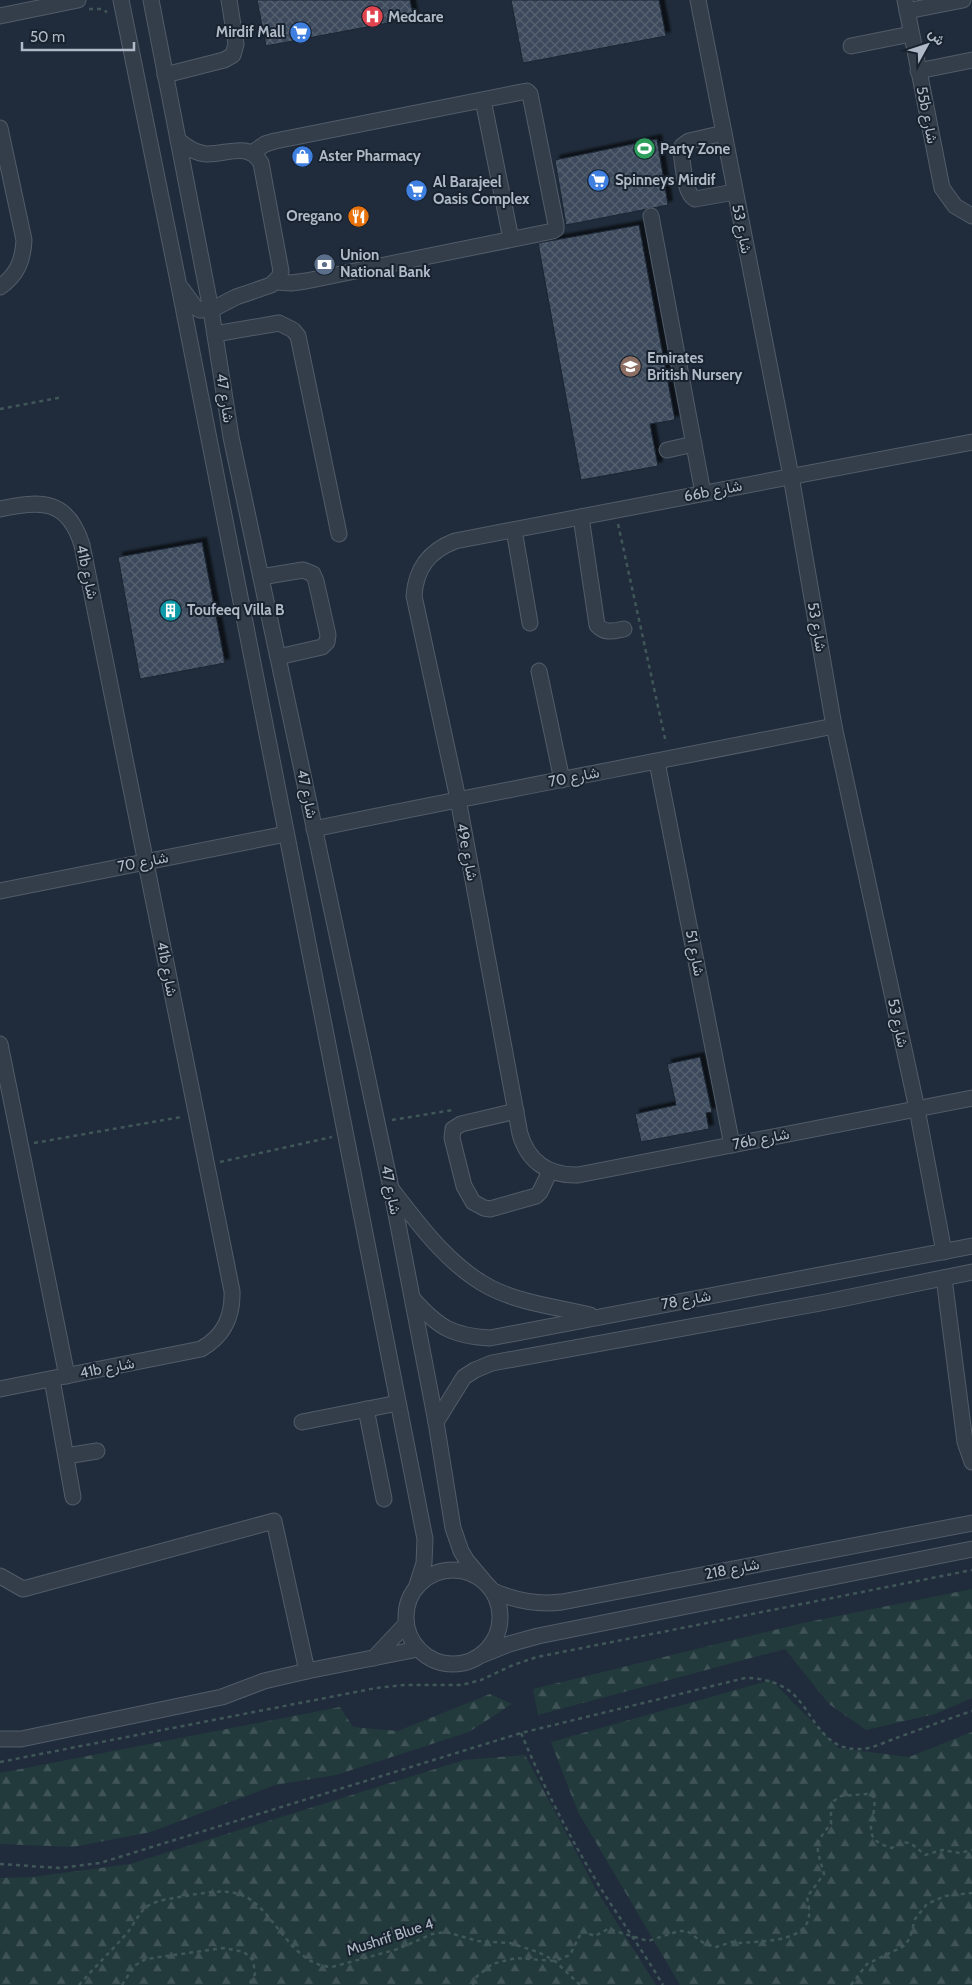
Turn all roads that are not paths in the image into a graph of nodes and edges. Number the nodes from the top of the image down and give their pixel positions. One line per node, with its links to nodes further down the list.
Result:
1 (78, 0): 8 (street)
2 (121, 0): 24 (street, شارع 47)
3 (151, 0): 13 (street, شارع 47)
4 (229, 0): 13 (street)
5 (698, 0): 16 (street, شارع 53)
6 (964, 0): 7 (street)
7 (906, 6): 9 (street, 55b شارع)
8 (0, 16)
9 (911, 34): 10 (street); 12 (street, 55b شارع)
10 (852, 46)
11 (972, 60): 12 (street)
12 (918, 71): 21 (street, 55b شارع)
13 (165, 74): 17 (street, شارع 47)
14 (483, 100): 18 (street); 22 (street); 22 (street)
15 (0, 128): 25 (street)
16 (724, 133): 19 (street, شارع 53); 19 (street)
17 (178, 140): 18 (street); 26 (street, شارع 47)
18 (252, 153): 23 (street)
19 (735, 192): 33 (street, شارع 53)
20 (651, 216): 31 (street)
21 (972, 216)
22 (511, 239): 23 (street)
23 (276, 282): 26 (street)
24 (179, 286): 26 (street); 28 (street, شارع 47)
25 (0, 287)
26 (211, 310): 27 (street, شارع 47)
27 (215, 334): 29 (street, شارع 47); 38 (street)
28 (202, 399): 29 (street); 50 (street, شارع 47)
29 (231, 437): 40 (street, شارع 47)
30 (972, 442): 33 (street, 66b شارع)
31 (694, 444): 32 (street); 34 (street)
32 (667, 450)
33 (792, 476): 34 (street, 66b شارع); 45 (street, شارع 53)
34 (703, 494): 36 (street, 66b شارع)
35 (0, 509): 51 (street, 41b شارع)
36 (581, 517): 37 (street, 66b شارع); 42 (street)
37 (514, 530): 39 (street, 66b شارع); 41 (street)
38 (339, 534)
39 (455, 541): 48 (street, 49e شارع)
40 (261, 576): 43 (street, شارع 47); 43 (street)
41 (530, 623)
42 (624, 629)
43 (278, 657): 49 (street, شارع 47)
44 (539, 671): 47 (street)
45 (834, 726): 46 (street, شارع 70); 55 (street, شارع 53)
46 (663, 761): 47 (street, شارع 70); 57 (street, شارع 51)
47 (562, 780): 48 (street, شارع 70)
48 (458, 799): 49 (street, شارع 70); 56 (street, 49e شارع)
49 (314, 829): 59 (street, شارع 47)
50 (286, 834): 51 (street, شارع 70); 68 (street, شارع 47)
51 (146, 862): 52 (street, شارع 70); 66 (street, 41b شارع)
52 (0, 891)
53 (0, 1044): 66 (street)
54 (972, 1098): 55 (street, 76b شارع)
55 (916, 1109): 57 (street, 76b شارع); 61 (street, شارع 53)
56 (516, 1111): 58 (street, 49e شارع); 58 (street)
57 (732, 1145): 58 (street, 76b شارع)
58 (550, 1171)
59 (391, 1188): 64 (street, شارع 47); 65 (street)
60 (972, 1246): 61 (street, شارع 78)
61 (944, 1252): 65 (street, شارع 78)
62 (972, 1272): 63 (street, شارع 78)
63 (944, 1278): 71 (street, شارع 78); 74 (street)
64 (412, 1297): 65 (street, شارع 78); 71 (street, شارع 47)
65 (597, 1316)
66 (59, 1377): 67 (street, 41b شارع); 73 (street)
67 (0, 1389)
68 (398, 1403): 69 (street); 80 (street, شارع 47)
69 (366, 1409): 70 (street); 76 (street)
70 (302, 1422)
71 (436, 1422): 81 (street, شارع 47)
72 (97, 1451): 73 (street)
73 (66, 1456): 75 (street)
74 (972, 1462)
75 (73, 1497)
76 (384, 1499)
77 (972, 1523): 81 (street, شارع 218)
78 (972, 1549): 84 (street)
79 (0, 1576): 86 (street)
80 (417, 1585): 81 (street); 82 (street)
81 (488, 1585): 84 (street)
82 (406, 1624): 83 (street); 85 (street)
83 (418, 1649): 84 (street); 85 (street)
84 (482, 1655)
85 (374, 1658): 86 (street)
86 (307, 1670): 87 (street)
87 (0, 1739)

